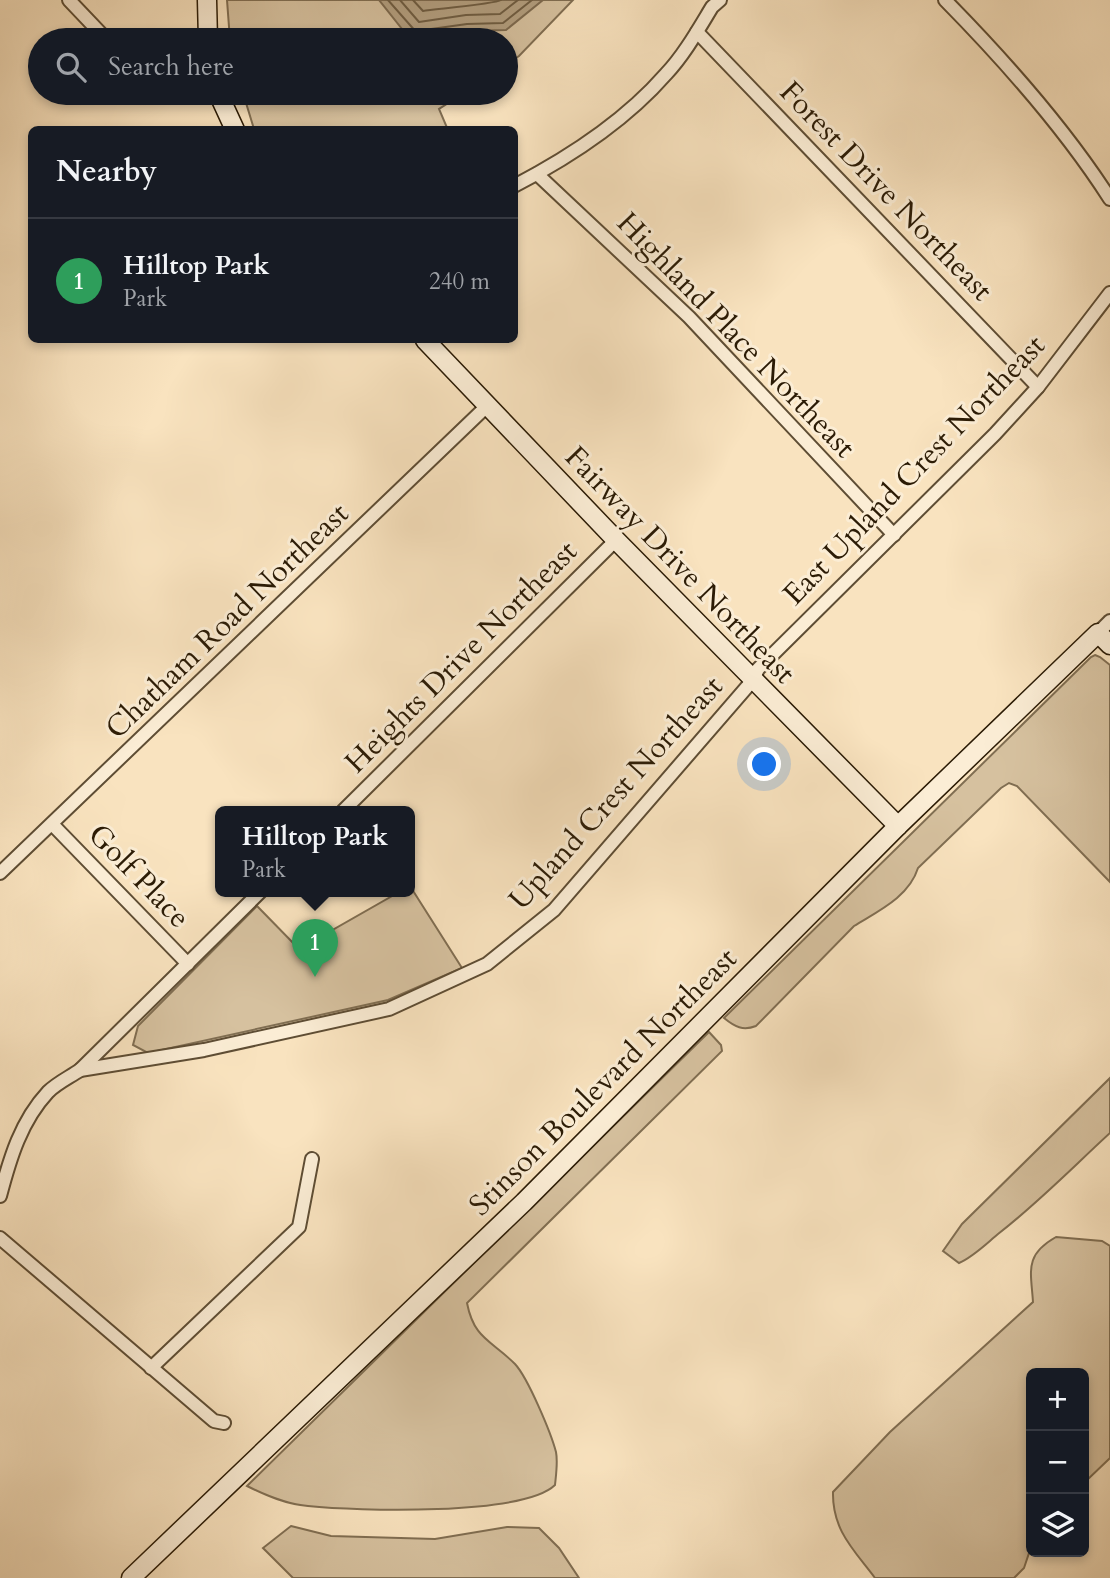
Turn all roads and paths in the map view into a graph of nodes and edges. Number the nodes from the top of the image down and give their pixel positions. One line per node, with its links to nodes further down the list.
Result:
1 (69, 0): 5 (street)
2 (206, 0): 6 (street)
3 (720, 0): 7 (street)
4 (945, 0): 12 (street)
5 (96, 28)
6 (207, 28)
7 (697, 32): 10 (street); 15 (street, Forest Drive Northeast)
8 (224, 105): 9 (street)
9 (233, 126)
10 (537, 174): 11 (street); 17 (street, Highland Place Northeast)
11 (518, 184)
12 (1110, 199)
13 (1110, 293): 15 (street, East Upland Crest Northeast)
14 (428, 343): 16 (street, Fairway Drive Northeast)
15 (1038, 387): 17 (street, East Upland Crest Northeast)
16 (488, 405): 18 (street, Fairway Drive Northeast); 22 (street, Chatham Road Northeast)
17 (894, 535): 20 (street, East Upland Crest Northeast)
18 (616, 540): 20 (street, Fairway Drive Northeast); 21 (street, Heights Drive Northeast)
19 (1106, 633): 23 (street, Stinson Boulevard Northeast)
20 (753, 680): 23 (street, Fairway Drive Northeast); 27 (street, Upland Crest Northeast)
21 (348, 806)
22 (52, 824): 24 (street, Chatham Road Northeast); 26 (street, Golf Place)
23 (898, 826): 33 (street, Stinson Boulevard Northeast)
24 (0, 873)
25 (255, 897): 26 (street)
26 (188, 964): 27 (street)
27 (80, 1070): 29 (street)
28 (312, 1159): 31 (street)
29 (0, 1195)
30 (0, 1238): 31 (street)
31 (151, 1368): 32 (street)
32 (224, 1423)
33 (131, 1578)

